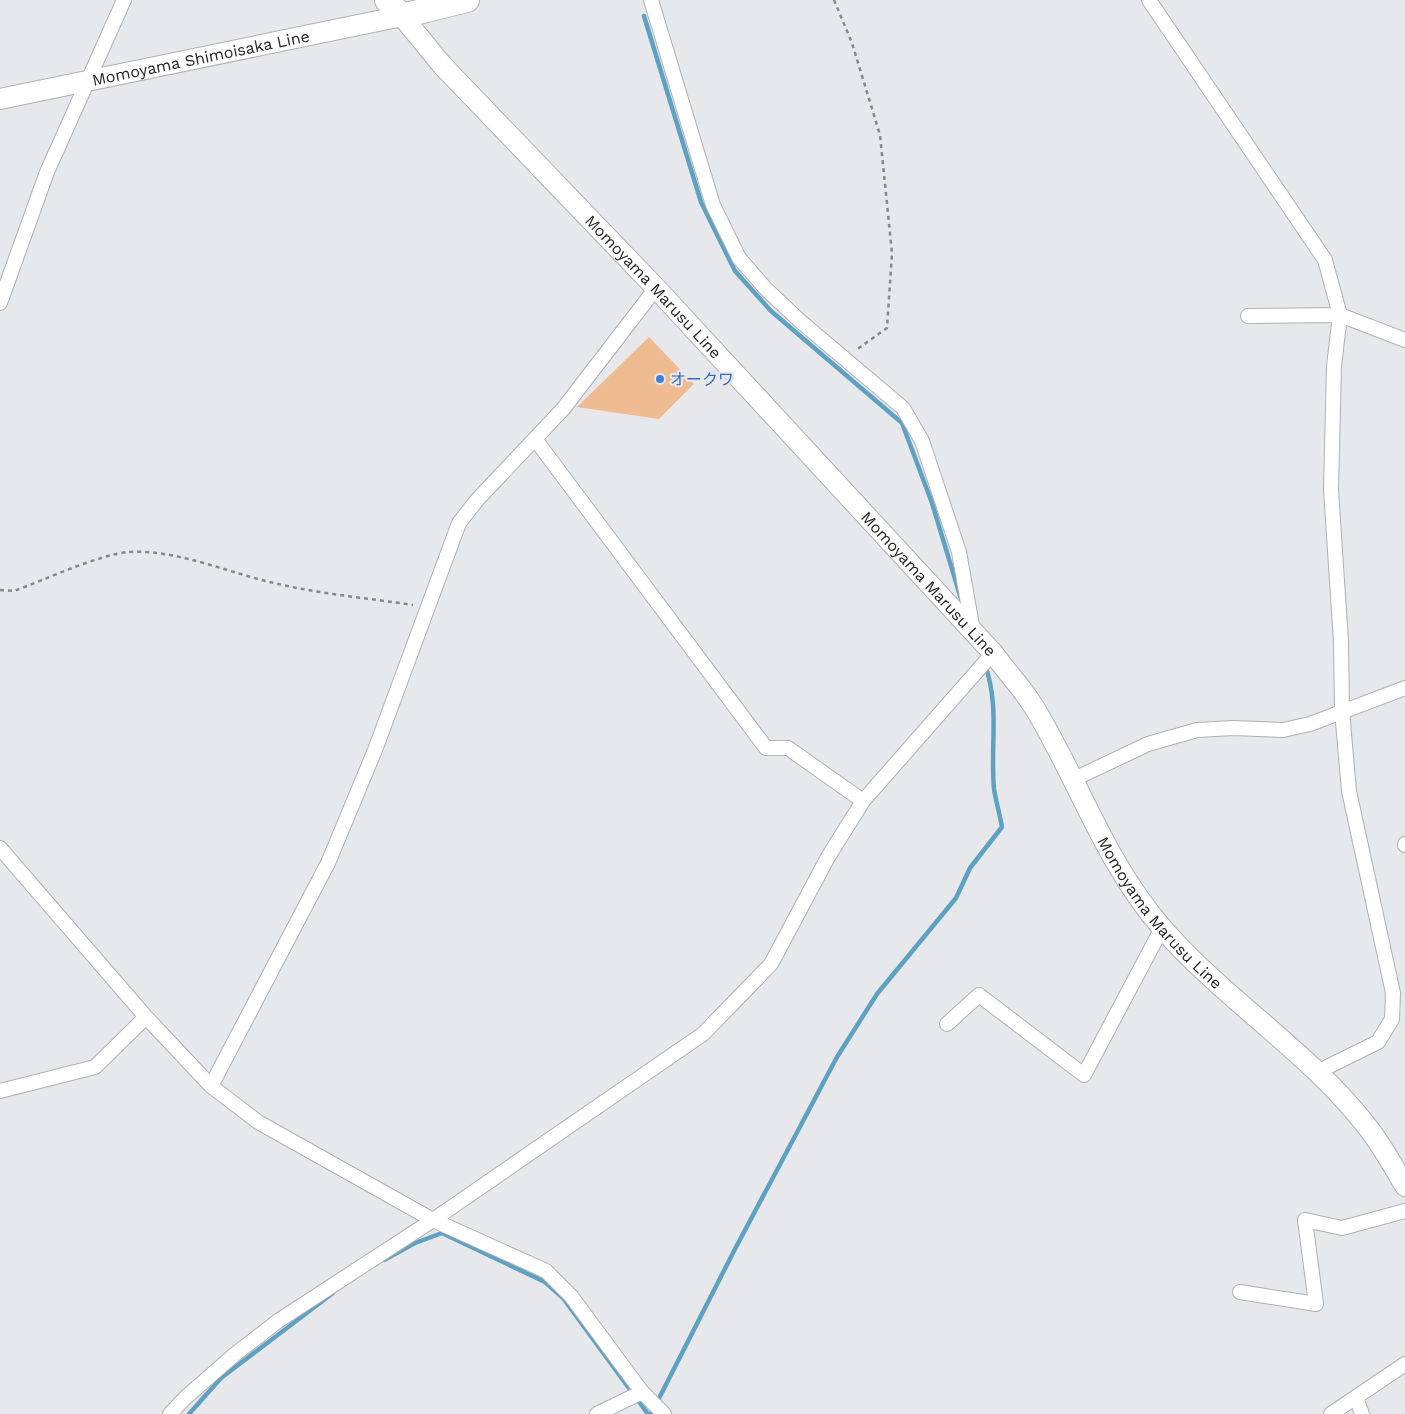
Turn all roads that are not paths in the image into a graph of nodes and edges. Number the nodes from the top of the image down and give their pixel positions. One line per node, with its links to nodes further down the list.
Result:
1 (124, 0): 6 (street)
2 (467, 0): 5 (highway)
3 (651, 0): 14 (street)
4 (1149, 0): 10 (street)
5 (395, 8): 6 (main road, Momoyama Shimoisaka Line); 8 (main road, Momoyama Marusu Line)
6 (89, 79): 7 (main road, Momoyama Shimoisaka Line); 9 (street)
7 (0, 99)
8 (656, 288): 13 (street); 14 (main road, Momoyama Marusu Line)
9 (0, 303)
10 (1340, 315): 11 (street); 12 (street); 17 (street)
11 (1248, 316)
12 (1405, 340)
13 (534, 439): 19 (street); 25 (street)
14 (974, 633): 15 (main road, Momoyama Marusu Line)
15 (993, 653): 18 (main road, Momoyama Marusu Line); 19 (street)
16 (1405, 688): 17 (street)
17 (1342, 711): 18 (street); 24 (street)
18 (1072, 780): 21 (main road, Momoyama Marusu Line)
19 (863, 801): 29 (street)
20 (0, 848): 22 (street)
21 (1162, 928): 23 (street); 24 (main road, Momoyama Marusu Line)
22 (146, 1017): 25 (street); 26 (street)
23 (947, 1024)
24 (1317, 1072): 27 (main road, Momoyama Marusu Line)
25 (211, 1086): 29 (street)
26 (0, 1092)
27 (1405, 1186)
28 (1405, 1211): 30 (street)
29 (433, 1220): 32 (street); 34 (street)
30 (1240, 1292)
31 (1405, 1364): 33 (street)
32 (642, 1392): 35 (street); 36 (street)
33 (1356, 1397): 37 (street); 38 (street)
34 (170, 1414)
35 (597, 1414)
36 (664, 1414)
37 (1330, 1414)
38 (1362, 1414)

